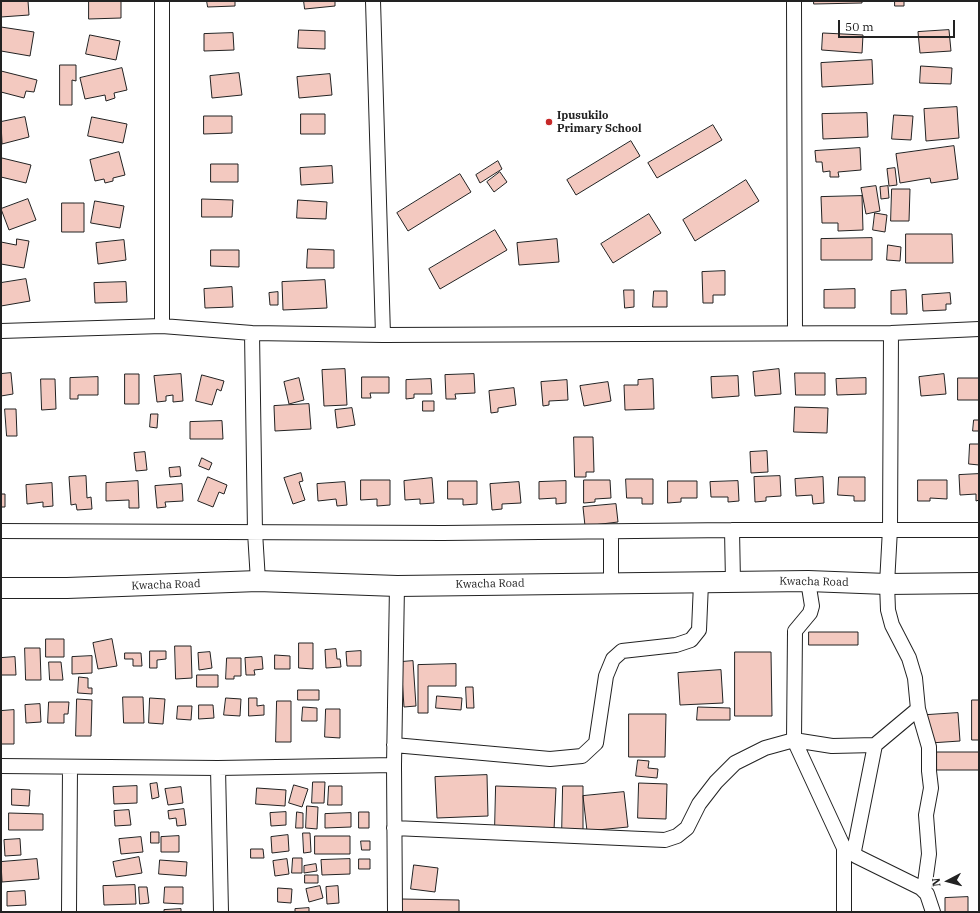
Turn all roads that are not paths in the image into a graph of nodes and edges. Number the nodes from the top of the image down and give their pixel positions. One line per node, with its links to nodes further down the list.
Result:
1 (162, 1): 4 (street)
2 (373, 1): 10 (street)
3 (794, 1): 7 (street)
4 (162, 326): 6 (street); 8 (street)
5 (979, 329): 9 (street)
6 (1, 331)
7 (795, 332): 9 (street); 10 (street)
8 (252, 333): 10 (street); 15 (street)
9 (891, 333): 11 (street)
10 (383, 335)
11 (890, 529): 12 (street); 13 (street); 23 (street)
12 (732, 530): 16 (street); 19 (street)
13 (979, 530)
14 (1, 531): 15 (street)
15 (255, 532): 16 (street); 17 (street)
16 (611, 532): 22 (street)
17 (258, 581): 24 (main road, Kwacha Road); 25 (main road, Kwacha Road)
18 (808, 581): 19 (main road, Kwacha Road); 23 (main road, Kwacha Road); 27 (street)
19 (733, 582): 20 (main road, Kwacha Road)
20 (701, 583): 22 (main road, Kwacha Road); 29 (street)
21 (979, 583): 23 (main road, Kwacha Road)
22 (611, 584): 24 (main road, Kwacha Road)
23 (887, 584): 26 (street)
24 (397, 586): 29 (street)
25 (1, 588)
26 (918, 708): 28 (street); 36 (street)
27 (794, 740): 28 (street); 34 (street); 35 (street)
28 (875, 745): 35 (street)
29 (394, 746): 30 (street)
30 (394, 765): 33 (street); 34 (street)
31 (1, 766): 32 (street)
32 (70, 768): 33 (street); 37 (street)
33 (218, 768): 38 (street)
34 (394, 828): 39 (street)
35 (849, 849): 36 (street); 40 (street)
36 (924, 890): 41 (street)
37 (69, 912)
38 (221, 912)
39 (395, 912)
40 (844, 912)
41 (933, 912)

